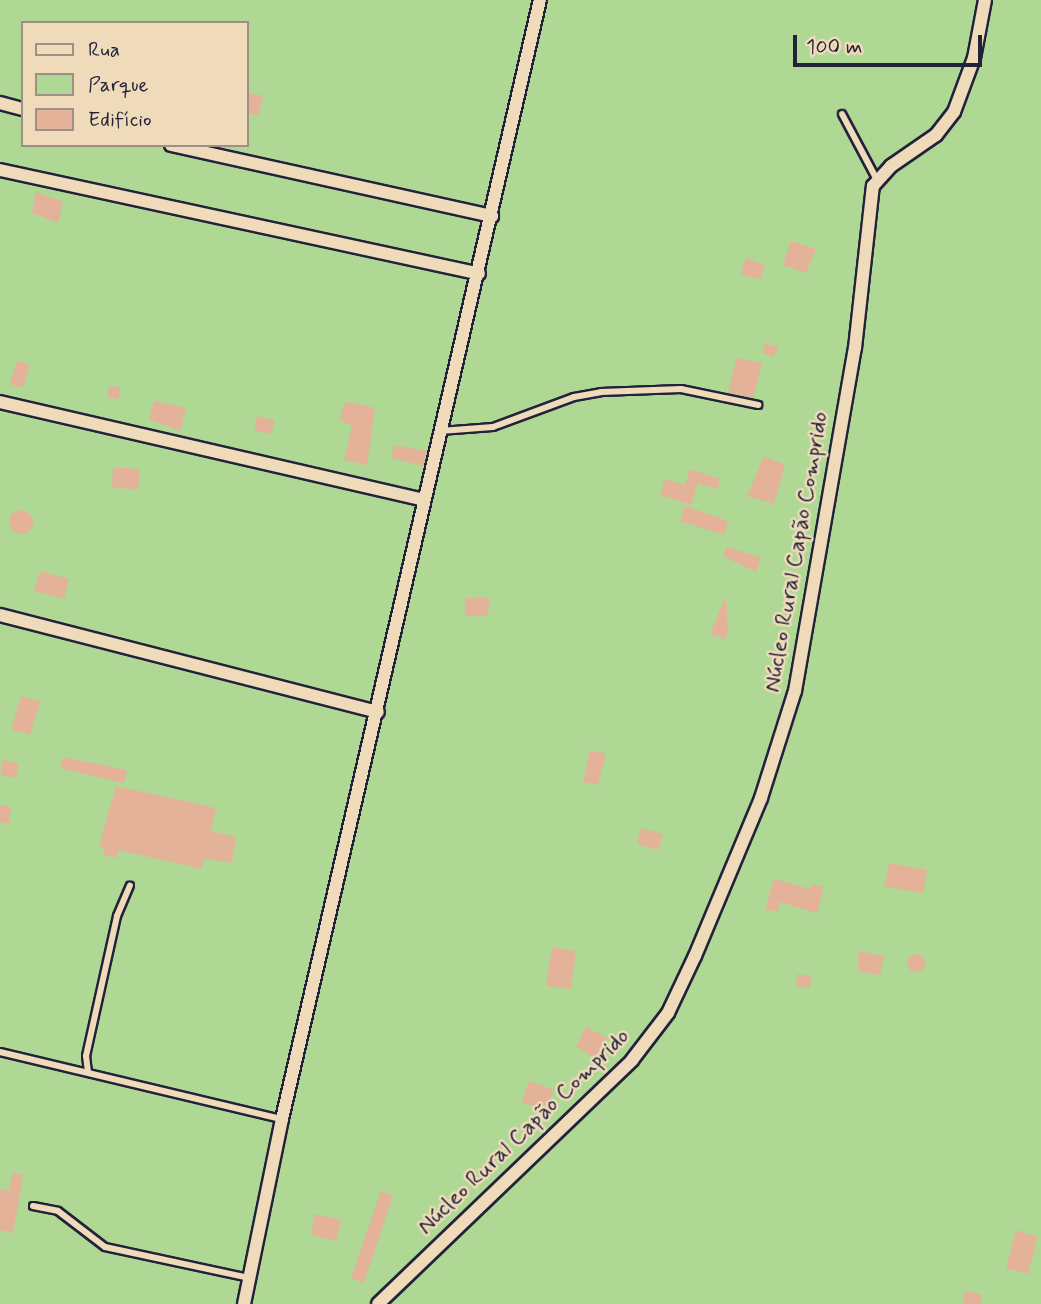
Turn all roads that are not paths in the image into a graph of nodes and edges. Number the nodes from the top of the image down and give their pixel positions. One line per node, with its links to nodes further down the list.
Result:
1 (540, 0): 9 (street)
2 (985, 0): 8 (street)
3 (0, 103): 4 (street)
4 (21, 108)
5 (842, 114): 8 (lane)
6 (180, 147): 9 (street)
7 (0, 170): 10 (street)
8 (876, 178): 24 (street, Núcleo Rural Capão Comprido)
9 (492, 216): 10 (street)
10 (479, 274): 13 (street)
11 (0, 402): 14 (street)
12 (758, 405): 13 (lane)
13 (440, 431): 14 (street)
14 (423, 500): 16 (street)
15 (0, 615): 16 (street)
16 (378, 712): 20 (street)
17 (130, 886): 19 (lane)
18 (0, 1052): 19 (lane)
19 (88, 1072): 20 (lane)
20 (282, 1119): 22 (street)
21 (33, 1206): 22 (lane)
22 (249, 1278): 23 (street)
23 (244, 1304)
24 (378, 1304)

